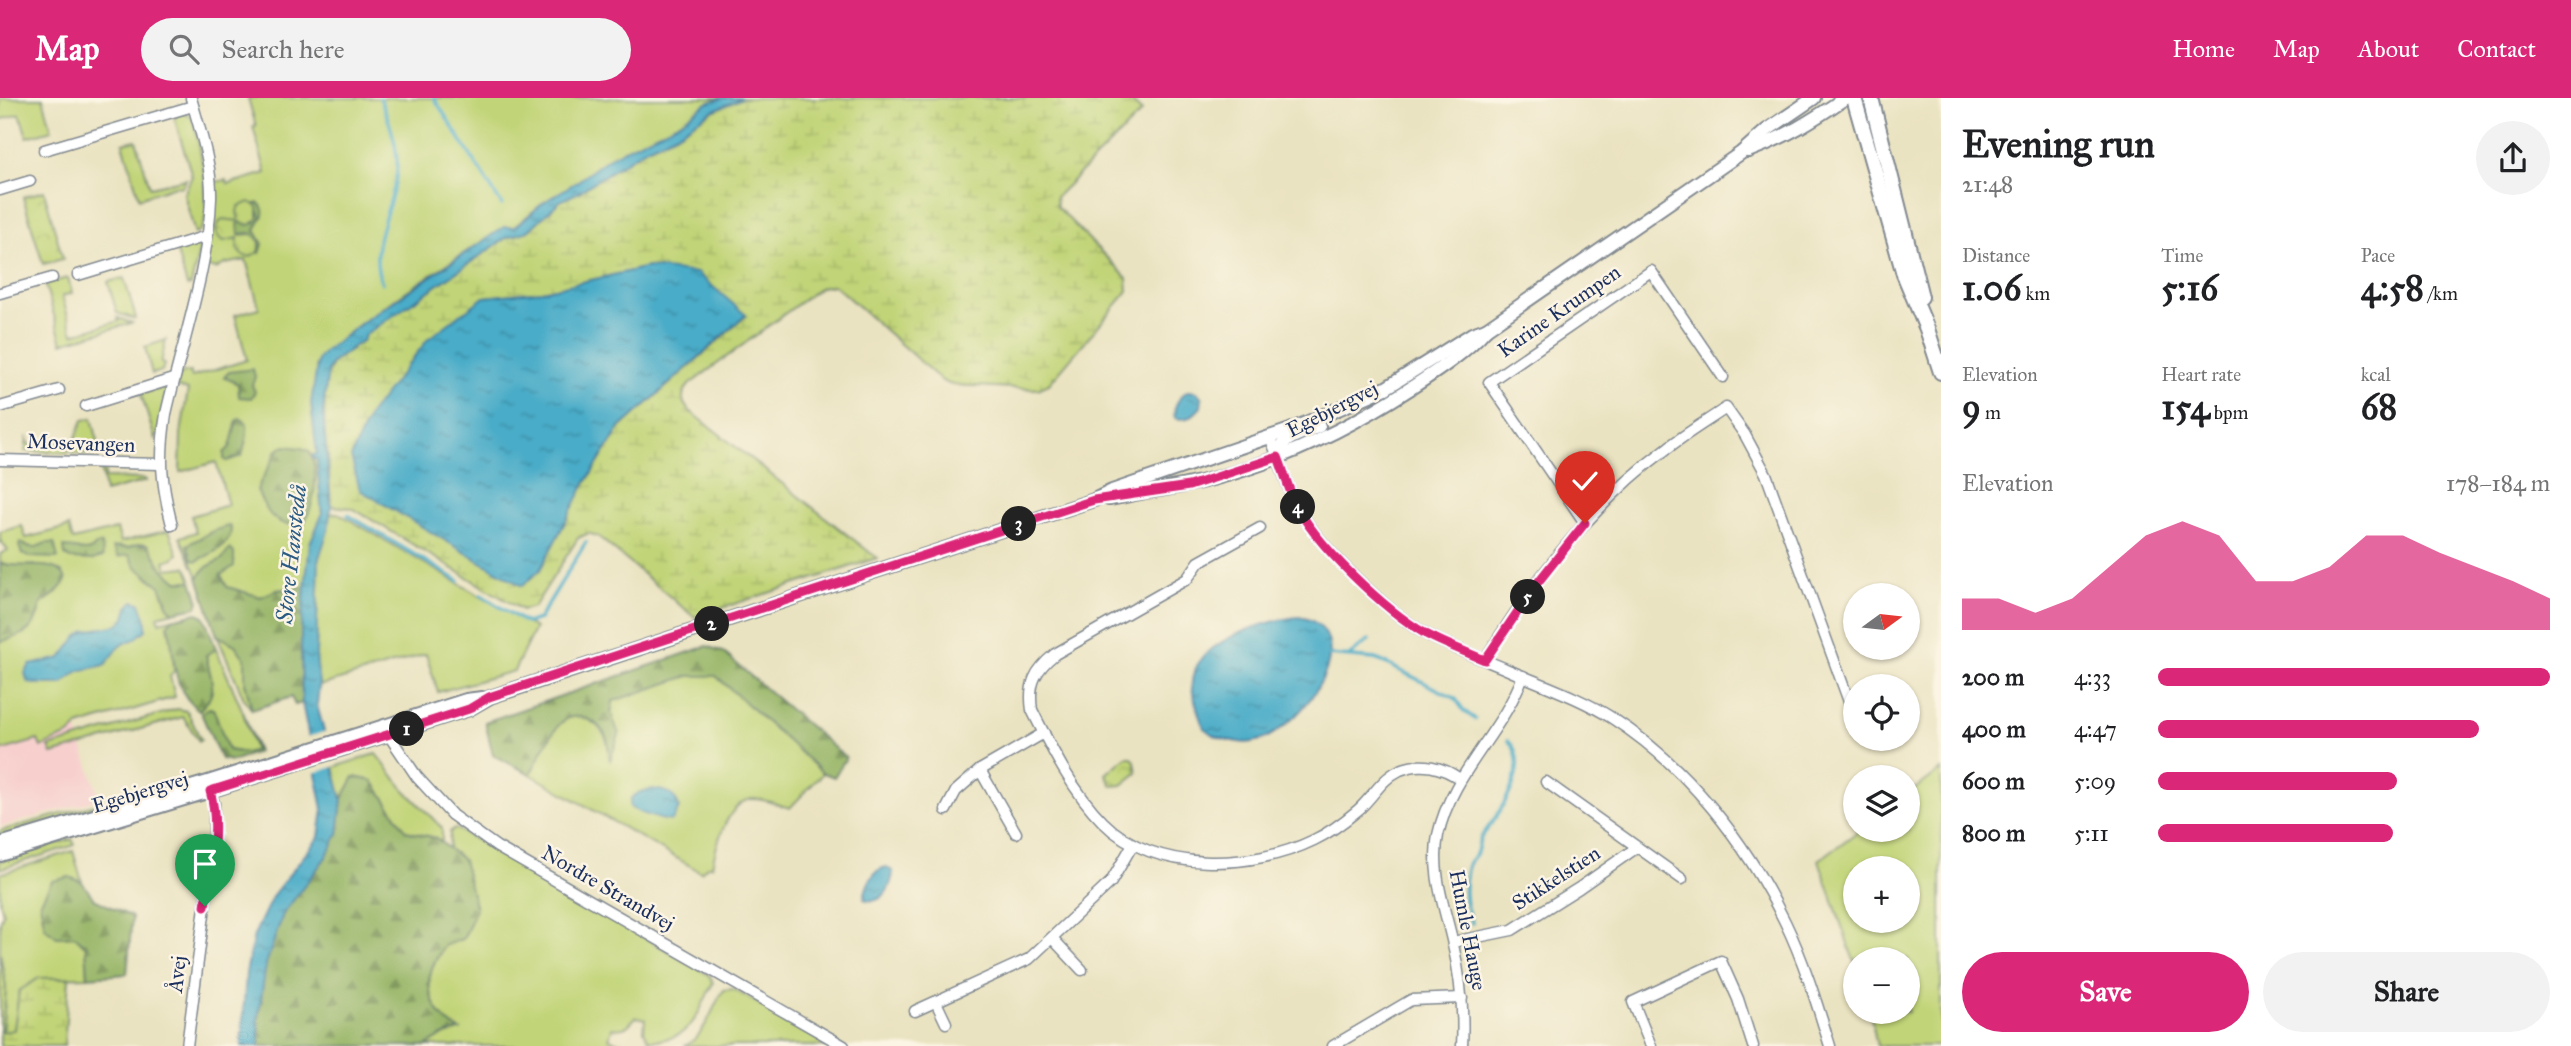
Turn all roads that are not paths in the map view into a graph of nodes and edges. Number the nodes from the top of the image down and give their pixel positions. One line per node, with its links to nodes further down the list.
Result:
1 (1814, 98): 7 (street, Egebjergvej)
2 (1844, 98): 7 (street, Egebjergvej)
3 (1854, 98): 15 (main road)
4 (1871, 98): 15 (main road)
5 (192, 102): 6 (street); 10 (street)
6 (44, 150)
7 (1741, 153): 14 (street, Egebjergvej)
8 (30, 181): 9 (street)
9 (0, 190)
10 (207, 236): 11 (street); 18 (street)
11 (78, 275)
12 (52, 278): 13 (street)
13 (0, 293)
14 (1486, 329): 19 (street, Egebjergvej); 24 (street, Egebjergvej)
15 (1927, 330): 16 (main road)
16 (1941, 372)
17 (1723, 377): 28 (street, Karine Krumpen)
18 (173, 379): 21 (street); 26 (street)
19 (1386, 388): 23 (street, Egebjergvej); 24 (street)
20 (59, 390): 22 (street)
21 (86, 406)
22 (0, 407)
23 (1270, 437): 24 (street); 27 (street, Egebjergvej)
24 (1278, 457): 27 (street, Egebjergvej); 31 (street)
25 (0, 460): 26 (street, Mosevangen)
26 (160, 464): 29 (street)
27 (1094, 500): 34 (street, Egebjergvej)
28 (1585, 523): 31 (street); 33 (street)
29 (172, 525)
30 (1260, 528): 35 (street)
31 (1485, 660): 32 (street)
32 (1523, 676): 37 (street, Humle Hauge); 60 (street)
33 (1843, 686)
34 (386, 731): 39 (street, Egebjergvej); 55 (street, Nordre Strandvej)
35 (1044, 733): 36 (street); 43 (street)
36 (980, 770): 40 (street); 41 (street)
37 (1460, 779): 43 (street); 48 (street, Humle Hauge)
38 (1546, 782): 44 (street, Stikkelstien)
39 (209, 787): 42 (street, Egebjergvej); 45 (street, Egebjergvej); 54 (street, Åvej)
40 (946, 810)
41 (1016, 833)
42 (0, 844)
43 (1133, 844): 47 (street)
44 (1636, 848): 46 (street, Stikkelstien); 48 (street, Stikkelstien)
45 (0, 855)
46 (1682, 879)
47 (1052, 937): 49 (street); 51 (street)
48 (1453, 942): 50 (street, Humle Hauge)
49 (1082, 970)
50 (1462, 998): 56 (street); 57 (street, Humle Hauge)
51 (936, 1002): 52 (street); 53 (street)
52 (915, 1011)
53 (946, 1023)
54 (187, 1046)
55 (844, 1046)
56 (1333, 1046)
57 (1462, 1046)
58 (1651, 1046): 59 (street)
59 (1753, 1046)
60 (1830, 1046)

